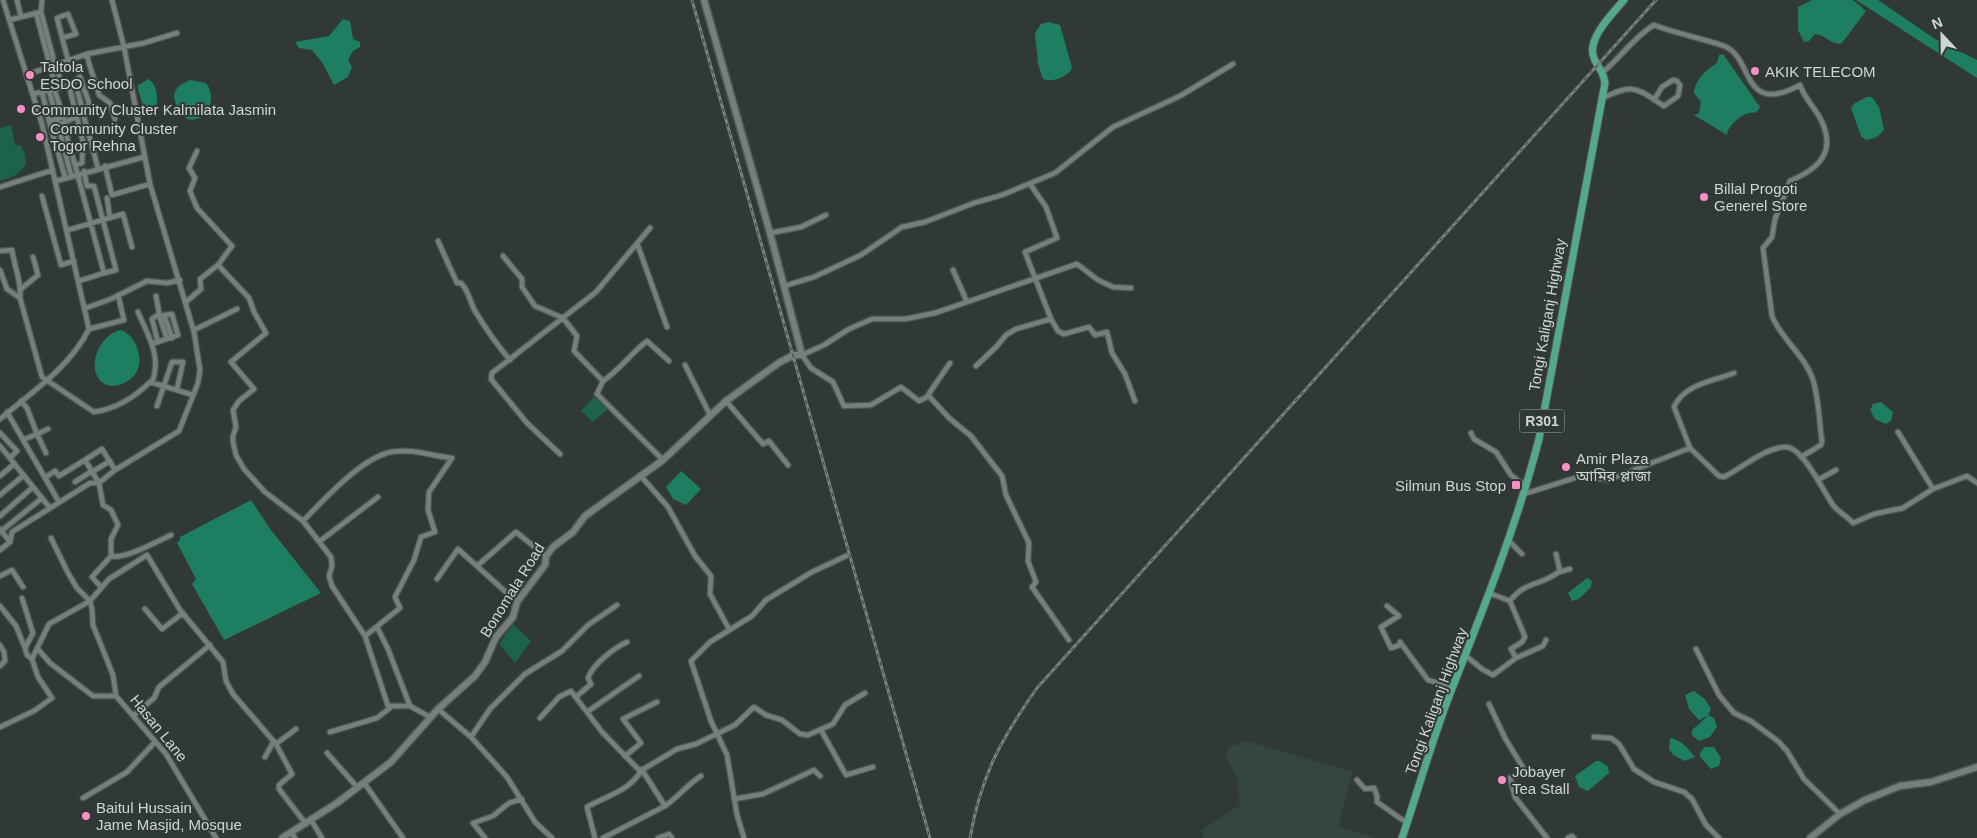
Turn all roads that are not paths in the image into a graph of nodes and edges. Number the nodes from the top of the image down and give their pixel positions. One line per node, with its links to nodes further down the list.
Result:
1 (17, 0): 8 (street)
2 (42, 0): 7 (street)
3 (112, 0): 12 (street)
4 (704, 0): 54 (street)
5 (1624, 0): 18 (main road)
6 (2, 3): 9 (street)
7 (38, 12): 8 (street); 16 (street); 17 (street)
8 (22, 17): 9 (street)
9 (9, 20): 19 (street)
10 (177, 33): 12 (street)
11 (62, 38): 11 (street); 14 (street)
12 (124, 47): 13 (street); 34 (street)
13 (87, 54): 14 (street); 30 (street)
14 (68, 60): 16 (street)
15 (1233, 64): 44 (street)
16 (56, 65): 17 (street); 21 (street)
17 (49, 67): 19 (street); 22 (street)
18 (1604, 72): 26 (main road, Tongi Kaliganj Highway / R301); 123 (street)
19 (26, 75): 25 (street)
20 (69, 86): 21 (street); 28 (street); 29 (street)
21 (62, 87): 22 (street)
22 (53, 89): 23 (street); 32 (street)
23 (42, 92): 25 (street); 31 (street)
24 (78, 93): 29 (street)
25 (33, 94): 38 (street)
26 (1602, 99): 27 (street); 143 (main road, Tongi Kaliganj Highway / R301)
27 (1654, 100): 27 (street)
28 (76, 117): 32 (street); 35 (street)
29 (84, 117): 37 (street)
30 (115, 119)
31 (49, 121): 32 (street); 41 (street)
32 (61, 121): 35 (street); 40 (street)
33 (197, 151): 62 (street)
34 (144, 157): 36 (street); 43 (street)
35 (75, 164): 40 (street)
36 (105, 166): 37 (street); 43 (street)
37 (98, 168): 39 (street)
38 (53, 170): 42 (street); 45 (street)
39 (84, 171): 40 (street); 50 (street)
40 (74, 174): 41 (street); 51 (street)
41 (66, 177): 42 (street)
42 (56, 181): 53 (street)
43 (150, 184): 67 (street)
44 (1030, 184): 66 (street); 69 (street)
45 (0, 187)
46 (42, 196): 61 (street)
47 (107, 198): 49 (street)
48 (826, 215): 54 (street)
49 (110, 218): 50 (street); 57 (street)
50 (104, 220): 51 (street); 65 (street)
51 (90, 224): 53 (street); 65 (street)
52 (650, 228): 56 (street)
53 (68, 230): 61 (street)
54 (770, 233): 69 (street)
55 (438, 241): 92 (street)
56 (637, 242): 81 (street); 85 (street)
57 (132, 247)
58 (0, 251): 71 (street)
59 (504, 256): 81 (street)
60 (32, 257): 71 (street)
61 (74, 261): 68 (street)
62 (218, 265): 75 (street); 150 (street)
63 (0, 270): 74 (street)
64 (953, 270): 76 (street)
65 (104, 273): 68 (street)
66 (1034, 278): 70 (street); 76 (street); 83 (street)
67 (180, 280): 72 (street); 75 (street)
68 (79, 281): 77 (street)
69 (784, 286): 91 (street)
70 (1131, 288)
71 (21, 289): 74 (street)
72 (118, 295): 77 (street); 86 (street)
73 (156, 296): 80 (street)
74 (20, 298): 98 (street)
75 (186, 302): 87 (street)
76 (967, 302): 91 (street)
77 (86, 308): 86 (street)
78 (237, 309): 87 (street)
79 (138, 312): 84 (street)
80 (162, 315): 82 (street); 88 (street); 88 (street)
81 (563, 318): 92 (street); 99 (street)
82 (152, 319): 84 (street); 89 (street)
83 (1051, 319): 96 (street); 107 (street)
84 (144, 327): 90 (street)
85 (667, 327)
86 (89, 329): 98 (street)
87 (194, 330): 103 (street)
88 (169, 338): 89 (street)
89 (158, 342): 90 (street)
90 (152, 344): 100 (street)
91 (802, 355): 104 (street); 106 (street, Bonomala Road)
92 (510, 360): 121 (street)
93 (670, 361): 99 (street)
94 (950, 363): 104 (street)
95 (685, 365): 110 (street)
96 (976, 366)
97 (1734, 373): 119 (street)
98 (46, 380): 100 (street); 105 (street)
99 (603, 381): 126 (street)
100 (152, 383): 101 (street)
101 (165, 387): 102 (street); 102 (street); 108 (street)
102 (177, 389): 103 (street)
103 (194, 396): 130 (street)
104 (928, 396): 183 (street)
105 (21, 401): 109 (street); 116 (street)
106 (726, 401): 110 (street, Bonomala Road); 129 (street)
107 (1135, 401)
108 (157, 406)
109 (8, 412): 111 (street); 117 (street)
110 (710, 416): 126 (street, Bonomala Road)
111 (0, 418)
112 (48, 429): 116 (street)
113 (1898, 432): 142 (street)
114 (0, 433): 122 (street)
115 (1472, 433): 143 (street)
116 (37, 434): 117 (street); 120 (street)
117 (25, 439): 136 (street)
118 (0, 446): 122 (street)
119 (1690, 448): 123 (street); 143 (street)
120 (46, 453)
121 (560, 454)
122 (8, 456): 124 (street); 128 (street)
123 (1801, 457): 137 (street)
124 (0, 459)
125 (85, 460): 127 (street); 132 (street); 136 (street)
126 (663, 460): 134 (street, Bonomala Road)
127 (110, 461): 130 (street); 132 (street)
128 (14, 464): 133 (street); 135 (street)
129 (788, 465)
130 (115, 470): 139 (street)
131 (1836, 470): 137 (street)
132 (92, 472): 138 (street); 139 (street)
133 (24, 475): 141 (street); 144 (street)
134 (640, 475): 161 (street, Bonomala Road); 181 (street)
135 (0, 476)
136 (46, 476): 147 (street)
137 (1818, 480): 142 (street)
138 (75, 482)
139 (99, 483): 147 (street); 160 (street)
140 (1977, 483): 142 (street)
141 (33, 487): 146 (street); 149 (street)
142 (1933, 489)
143 (1525, 491): 155 (main road, Tongi Kaliganj Highway / R301)
144 (0, 495)
145 (378, 497): 154 (street)
146 (42, 498): 148 (street); 151 (street)
147 (59, 502): 148 (street)
148 (50, 508): 156 (street)
149 (0, 516)
150 (303, 521): 154 (street); 180 (street)
151 (0, 531): 156 (street)
152 (171, 535): 160 (street)
153 (51, 538): 172 (street)
154 (320, 541): 182 (street)
155 (1509, 541): 158 (street); 170 (main road, Tongi Kaliganj Highway / R301)
156 (10, 542): 157 (street)
157 (0, 550)
158 (1522, 554)
159 (1556, 554): 165 (street)
160 (111, 556): 169 (street)
161 (546, 556): 163 (street); 174 (street, Bonomala Road)
162 (846, 556): 181 (street)
163 (477, 566): 167 (street); 174 (street)
164 (1570, 568): 165 (street)
165 (1558, 573): 173 (street)
166 (0, 576): 168 (street)
167 (437, 579)
168 (23, 587)
169 (101, 587): 172 (street); 179 (street)
170 (1490, 593): 173 (street); 191 (main road, Tongi Kaliganj Highway / R301)
171 (22, 598): 188 (street)
172 (90, 601): 189 (street); 198 (street, Hasan Lane)
173 (1510, 601): 192 (street)
174 (517, 602): 204 (street, Bonomala Road)
175 (618, 605): 214 (street)
176 (0, 606): 188 (street)
177 (1387, 606): 196 (street)
178 (145, 609): 179 (street)
179 (183, 614): 187 (street)
180 (377, 627): 182 (street); 202 (street)
181 (729, 629): 213 (street)
182 (365, 636): 203 (street)
183 (1069, 640)
184 (1546, 640): 192 (street)
185 (627, 642): 199 (street)
186 (0, 645): 194 (street)
187 (210, 645): 206 (street); 217 (street)
188 (25, 648): 193 (street)
189 (37, 648): 193 (street); 198 (street)
190 (1696, 649): 233 (street)
191 (1466, 656): 192 (street); 196 (main road, Tongi Kaliganj Highway / R301)
192 (1516, 658)
193 (32, 659): 209 (street)
194 (0, 666)
195 (639, 676): 205 (street)
196 (1452, 687): 235 (main road, Tongi Kaliganj Highway / R301)
197 (865, 694): 211 (street)
198 (116, 696): 206 (street, Hasan Lane)
199 (577, 696): 205 (street); 208 (street)
200 (657, 702): 219 (street)
201 (1489, 704): 249 (street)
202 (410, 706): 203 (street); 207 (street)
203 (390, 708): 212 (street)
204 (438, 709): 207 (street, Bonomala Road); 214 (street)
205 (587, 712): 219 (street)
206 (132, 716): 216 (street, Hasan Lane)
207 (430, 717): 227 (street, Bonomala Road)
208 (540, 718)
209 (0, 727)
210 (296, 729): 217 (street)
211 (821, 730): 213 (street); 221 (street)
212 (330, 732)
213 (716, 733): 223 (street); 231 (street)
214 (471, 737): 230 (street)
215 (1594, 737): 252 (street)
216 (155, 742): 229 (street); 237 (street, Hasan Lane)
217 (275, 743): 220 (street); 234 (street)
218 (327, 753): 228 (street)
219 (625, 756): 223 (street)
220 (265, 757)
221 (873, 767)
222 (1977, 767): 233 (street)
223 (642, 770): 232 (street); 243 (street)
224 (701, 776): 232 (street)
225 (820, 776): 231 (street)
226 (1357, 780): 235 (street)
227 (365, 784): 228 (street, Bonomala Road); 240 (street)
228 (358, 788): 234 (street, Bonomala Road)
229 (83, 798)
230 (522, 799): 241 (street); 242 (street)
231 (734, 799): 247 (street)
232 (665, 806): 244 (street)
233 (1840, 814): 253 (street)
234 (309, 822): 236 (street, Bonomala Road); 239 (street)
235 (1407, 823): 248 (main road, Tongi Kaliganj Highway / R301)
236 (293, 836): 238 (street, Bonomala Road)
237 (216, 838)
238 (282, 838)
239 (322, 838)
240 (403, 838)
241 (485, 838)
242 (552, 838)
243 (595, 838)
244 (603, 838)
245 (658, 838): 246 (street)
246 (672, 838)
247 (744, 838)
248 (1402, 838)
249 (1547, 838)
250 (1568, 838): 251 (street)
251 (1574, 838)
252 (1719, 838)
253 (1812, 838)

